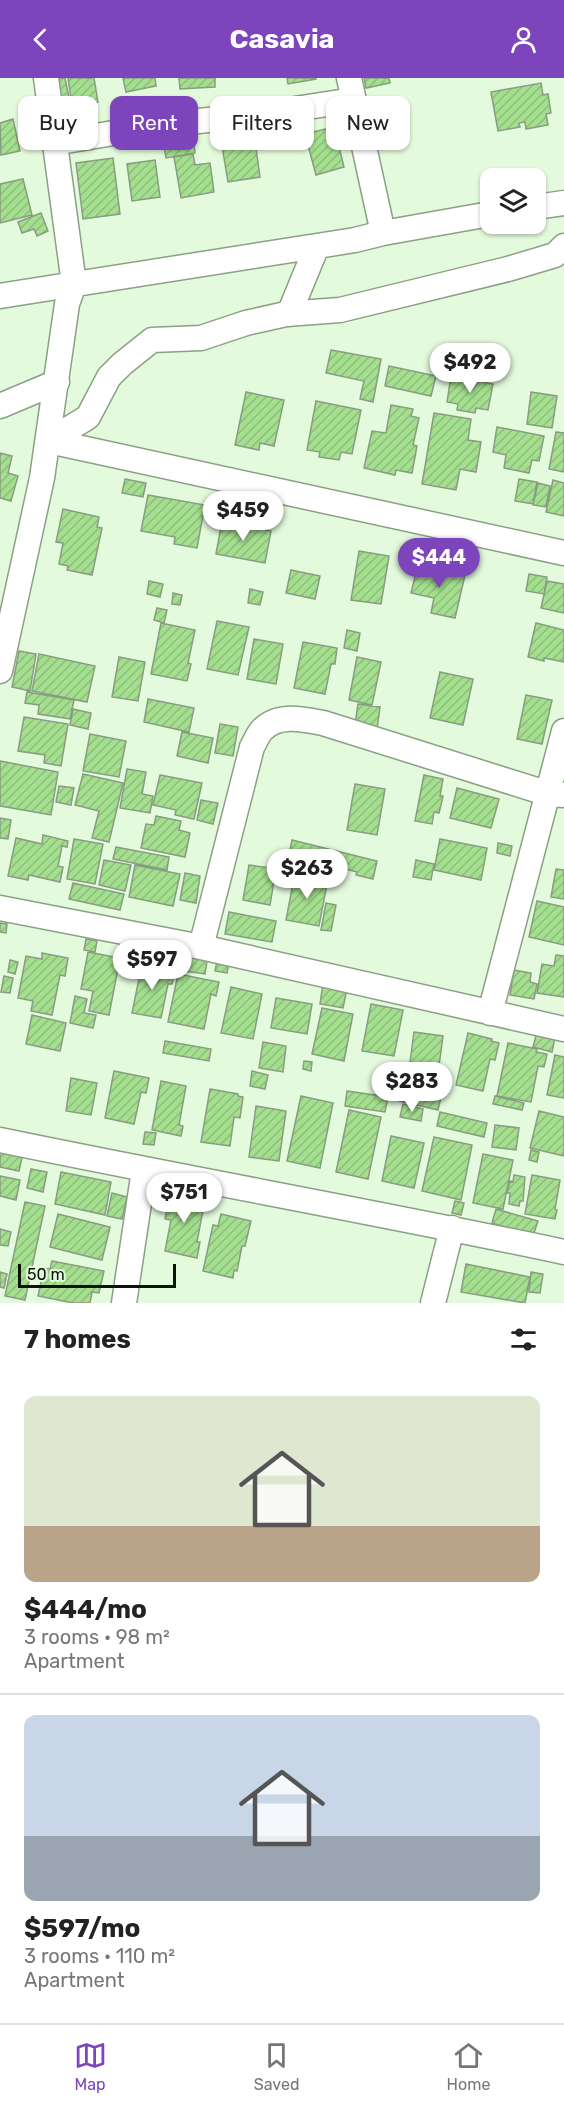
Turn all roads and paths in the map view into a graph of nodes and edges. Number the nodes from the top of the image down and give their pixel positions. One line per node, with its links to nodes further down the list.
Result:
1 (46, 78): 3 (street)
2 (351, 89): 4 (street); 9 (street)
3 (48, 96)
4 (98, 135)
5 (55, 150): 12 (street)
6 (564, 203): 7 (street)
7 (546, 206)
8 (480, 216): 9 (street)
9 (383, 233): 10 (street)
10 (317, 246): 12 (street); 14 (street)
11 (564, 246): 14 (street)
12 (74, 284): 13 (street); 15 (street)
13 (0, 296)
14 (290, 314): 17 (street)
15 (57, 382): 16 (street); 17 (street)
16 (0, 406)
17 (49, 441): 18 (street); 19 (street)
18 (564, 553)
19 (0, 671)
20 (564, 731): 21 (street)
21 (556, 795): 23 (street); 24 (street)
22 (0, 908): 23 (street)
23 (201, 946): 24 (street)
24 (490, 1014): 25 (street)
25 (564, 1029)
26 (0, 1140): 27 (street)
27 (144, 1170): 28 (street); 30 (street)
28 (452, 1228): 29 (street); 31 (street)
29 (564, 1252)
30 (124, 1303)
31 (433, 1303)

